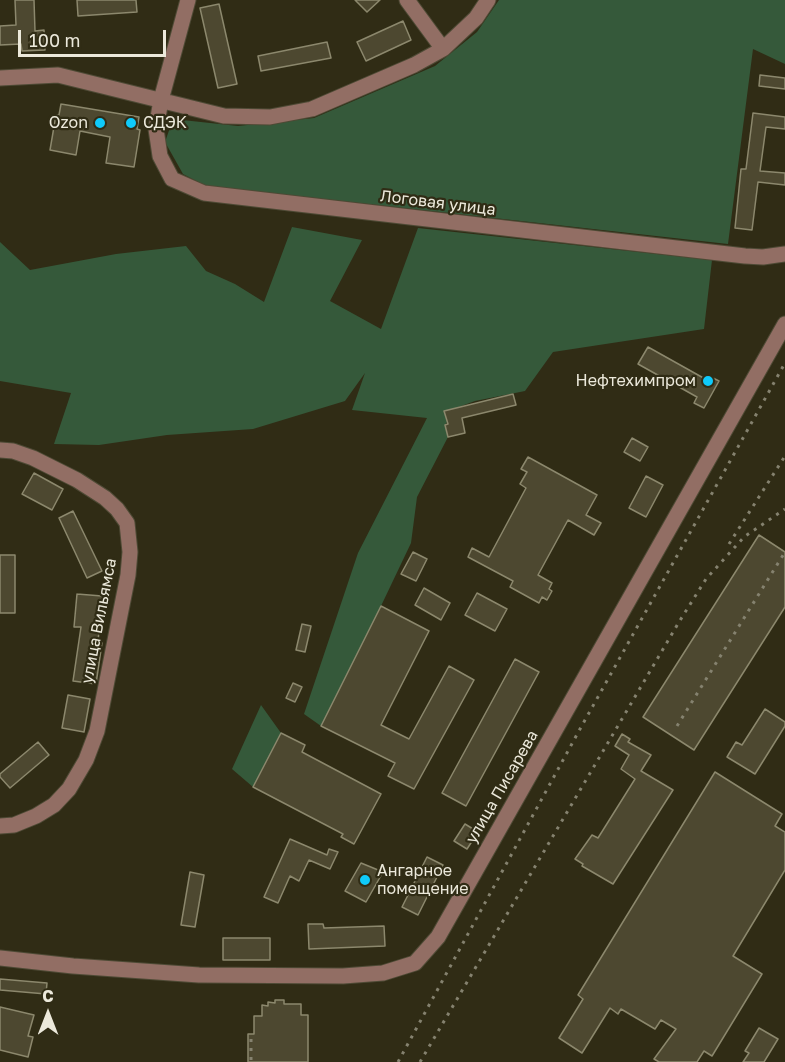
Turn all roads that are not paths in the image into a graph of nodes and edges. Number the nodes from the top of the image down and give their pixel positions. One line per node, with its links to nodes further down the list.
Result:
1 (188, 0): 6 (street, Логовая улица)
2 (407, 0): 4 (street)
3 (488, 0): 4 (street)
4 (443, 49): 6 (street)
5 (0, 78): 6 (street)
6 (161, 100): 7 (street, Логовая улица)
7 (785, 254)
8 (785, 324): 11 (street, улица Писарева)
9 (0, 450): 10 (street, улица Вильямса)
10 (0, 826)
11 (0, 958)

